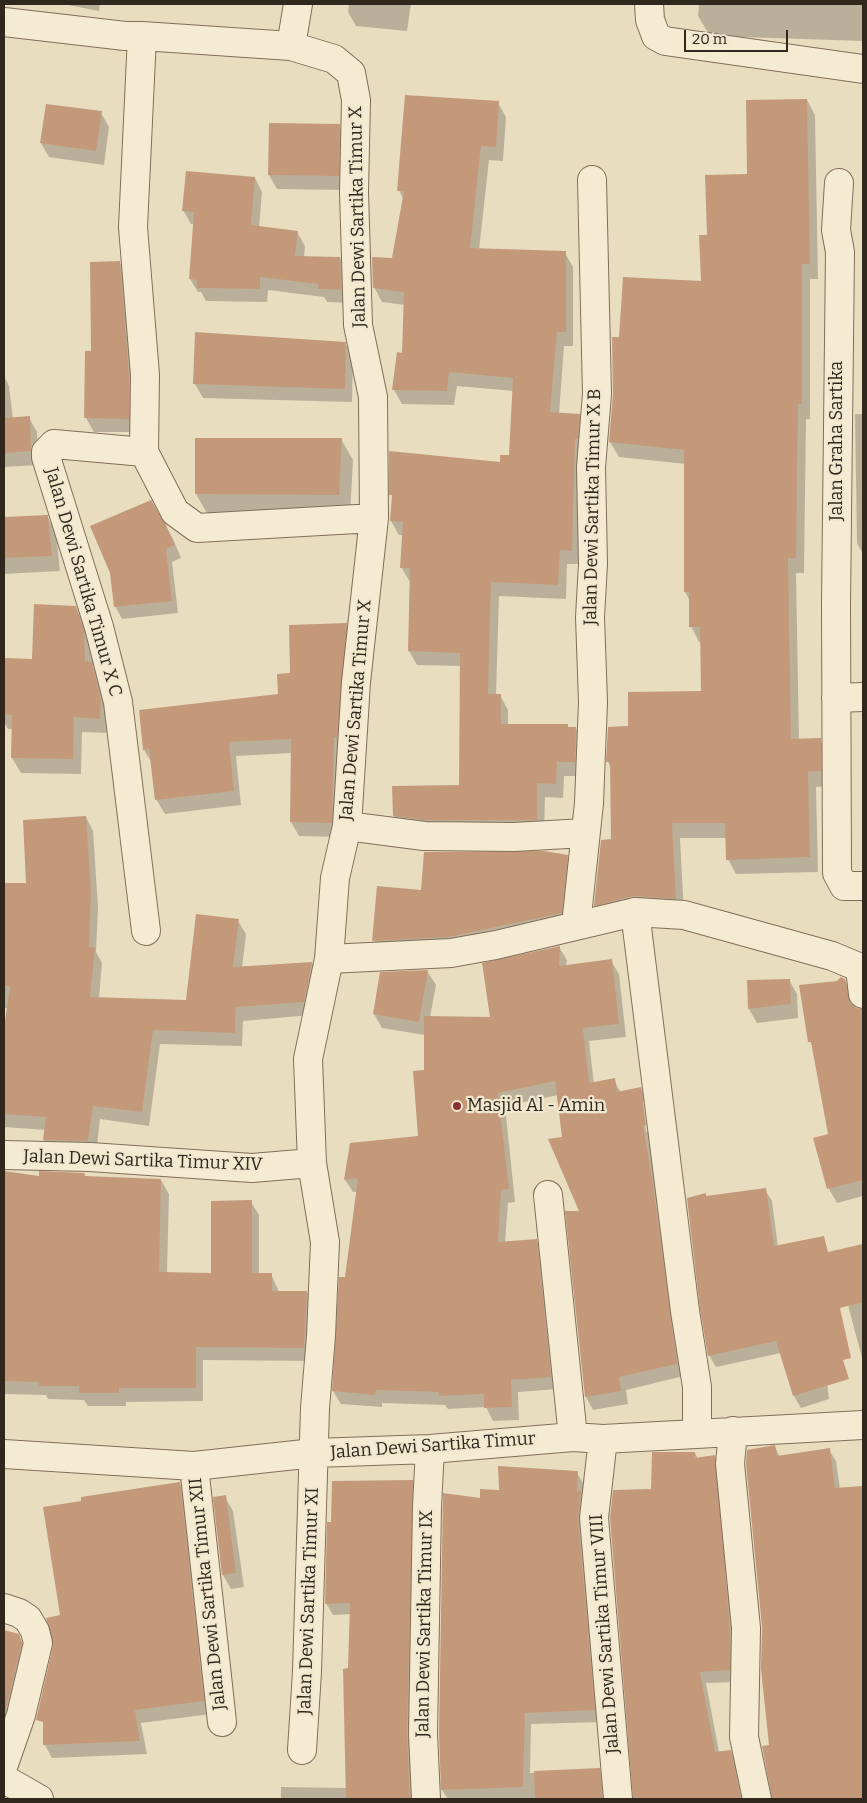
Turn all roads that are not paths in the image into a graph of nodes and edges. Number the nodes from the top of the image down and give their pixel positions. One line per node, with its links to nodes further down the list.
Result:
1 (298, 4): 5 (street)
2 (649, 4): 6 (street)
3 (4, 22): 4 (street)
4 (142, 36): 5 (street); 9 (street)
5 (291, 46): 10 (street, Jalan Dewi Sartika Timur X)
6 (863, 69)
7 (592, 180): 14 (street, Jalan Dewi Sartika Timur X B)
8 (839, 183): 12 (street, Jalan Graha Sartika)
9 (144, 452): 10 (street); 18 (street, Jalan Dewi Sartika Timur X C)
10 (374, 518): 13 (street, Jalan Dewi Sartika Timur X)
11 (863, 697): 12 (street)
12 (836, 698): 15 (street, Jalan Graha Sartika)
13 (346, 826): 14 (street); 19 (street, Jalan Dewi Sartika Timur X)
14 (585, 833): 17 (street, Jalan Dewi Sartika Timur X B)
15 (863, 886)
16 (635, 912): 17 (street); 20 (street); 26 (street)
17 (576, 925): 19 (street)
18 (146, 931)
19 (329, 958): 22 (street, Jalan Dewi Sartika Timur X)
20 (863, 994)
21 (4, 1156): 22 (street, Jalan Dewi Sartika Timur XIV)
22 (312, 1163): 30 (street, Jalan Dewi Sartika Timur X)
23 (548, 1195): 27 (street)
24 (863, 1425): 25 (street, Jalan Dewi Sartika Timur)
25 (733, 1431): 26 (street, Jalan Dewi Sartika Timur); 41 (street)
26 (696, 1433): 28 (street, Jalan Dewi Sartika Timur)
27 (573, 1437): 28 (street, Jalan Dewi Sartika Timur); 29 (street, Jalan Dewi Sartika Timur)
28 (603, 1439): 40 (street, Jalan Dewi Sartika Timur VIII)
29 (430, 1449): 30 (street, Jalan Dewi Sartika Timur); 39 (street, Jalan Dewi Sartika Timur IX)
30 (314, 1453): 32 (street, Jalan Dewi Sartika Timur); 35 (street, Jalan Dewi Sartika Timur XI)
31 (4, 1454): 32 (street, Jalan Dewi Sartika Timur)
32 (194, 1466): 34 (street, Jalan Dewi Sartika Timur XII)
33 (4, 1608): 36 (street)
34 (222, 1722)
35 (302, 1750)
36 (4, 1764)
37 (4, 1779): 38 (street)
38 (38, 1799)
39 (426, 1799)
40 (618, 1799)
41 (757, 1799)

